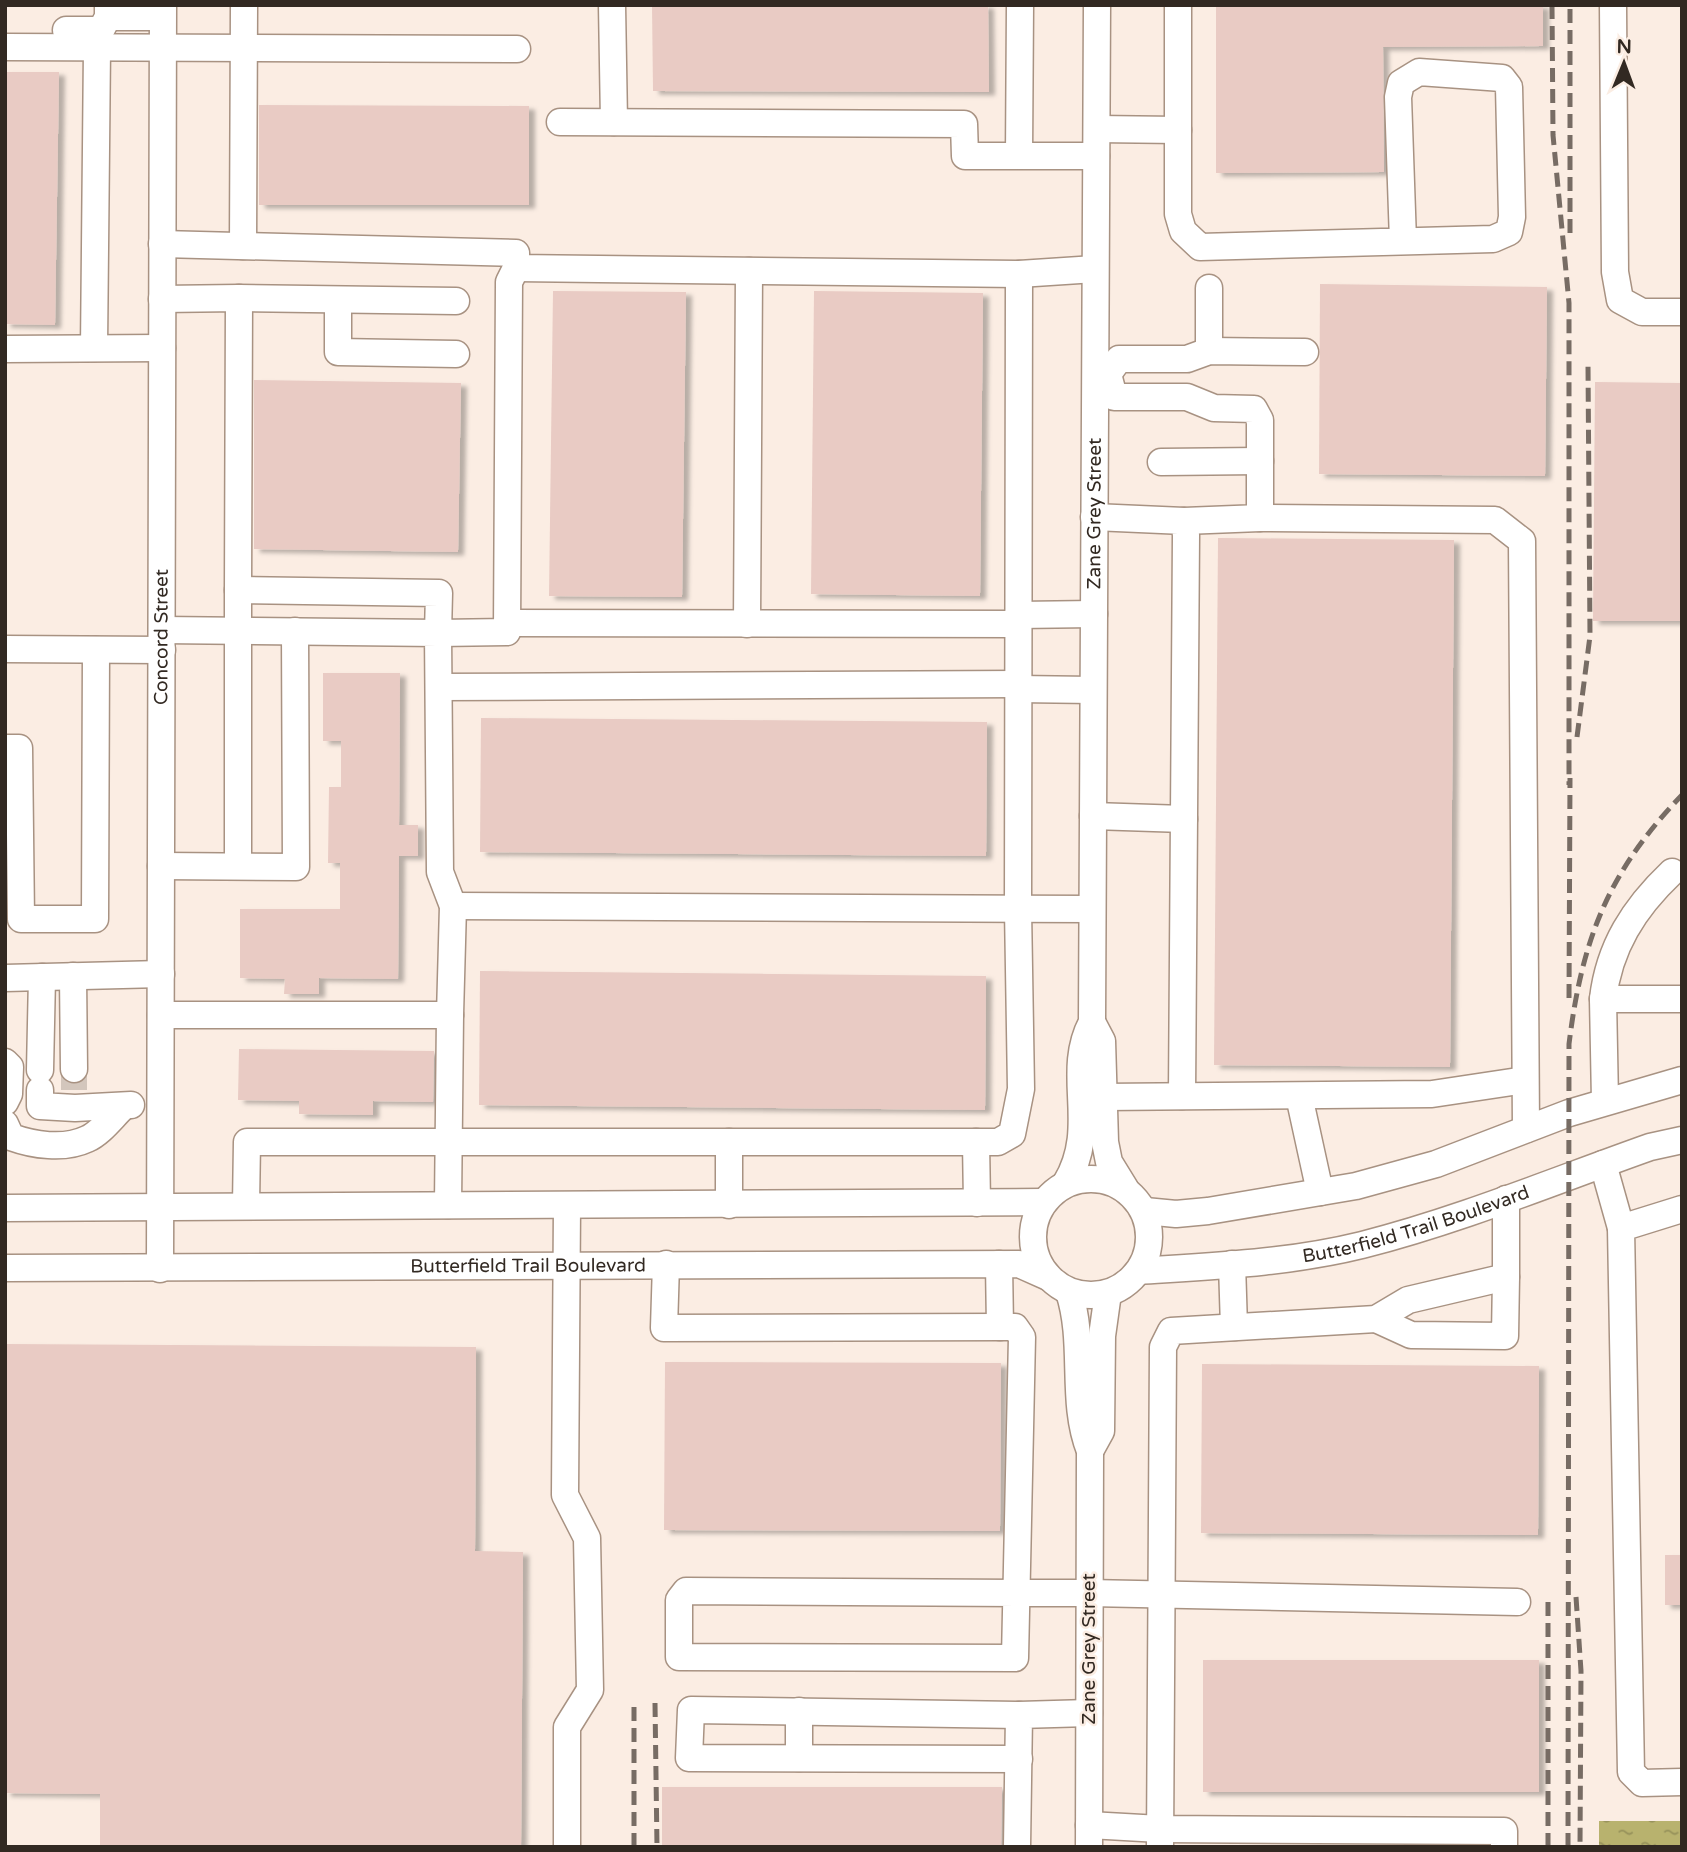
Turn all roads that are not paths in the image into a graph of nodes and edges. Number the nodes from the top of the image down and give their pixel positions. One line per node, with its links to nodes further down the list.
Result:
1 (244, 5): 13 (street)
2 (612, 5): 16 (street)
3 (1020, 5): 19 (street)
4 (1097, 5): 17 (street, Zane Grey Street)
5 (1178, 5): 18 (street)
6 (1613, 5): 33 (street)
7 (108, 11): 8 (street); 9 (street)
8 (163, 11): 12 (street, Concord Street)
9 (5, 29)
10 (5, 47): 11 (street)
11 (97, 48): 12 (street); 34 (street)
12 (162, 48): 13 (street); 22 (street, Concord Street)
13 (244, 48): 14 (street); 23 (street)
14 (517, 49)
15 (560, 121): 16 (street)
16 (614, 122): 19 (street)
17 (1097, 129): 18 (street); 20 (street, Zane Grey Street)
18 (1178, 130): 21 (street)
19 (1019, 155): 20 (street)
20 (1096, 156): 25 (street, Zane Grey Street)
21 (1403, 242): 21 (street)
22 (162, 244): 23 (street); 30 (street, Concord Street)
23 (243, 246): 24 (street)
24 (516, 268): 26 (street); 50 (street)
25 (1096, 269): 27 (street); 40 (street, Zane Grey Street)
26 (748, 271): 27 (street); 51 (street)
27 (1019, 274): 49 (street)
28 (1209, 288): 39 (street)
29 (239, 298): 30 (street); 31 (street); 47 (street)
30 (162, 299): 35 (street, Concord Street)
31 (338, 300): 32 (street); 38 (street)
32 (456, 301)
33 (1682, 312)
34 (94, 348): 35 (street); 36 (street)
35 (162, 348): 55 (street, Concord Street)
36 (5, 349)
37 (1305, 352): 39 (street)
38 (456, 354)
39 (1198, 355): 40 (street); 41 (street)
40 (1101, 374): 41 (street); 44 (street, Zane Grey Street)
41 (1187, 397): 42 (street)
42 (1260, 461): 43 (street); 45 (street)
43 (1161, 462)
44 (1094, 517): 46 (street); 48 (street, Zane Grey Street)
45 (1260, 518): 46 (street); 80 (street)
46 (1184, 521): 63 (street)
47 (238, 590): 52 (street); 54 (street)
48 (1094, 614): 49 (street); 60 (street, Zane Grey Street)
49 (1018, 619): 51 (street); 58 (street)
50 (507, 624): 51 (street); 54 (street)
51 (747, 624)
52 (237, 630): 53 (street); 55 (street); 65 (street)
53 (295, 631): 54 (street); 65 (street)
54 (438, 633): 59 (street)
55 (162, 640): 57 (street); 64 (street, Concord Street)
56 (5, 649): 57 (street)
57 (96, 650): 61 (street)
58 (1018, 687): 59 (street); 60 (street); 68 (street)
59 (439, 688): 67 (street)
60 (1093, 690): 62 (street, Zane Grey Street)
61 (5, 748)
62 (1093, 816): 63 (street); 69 (street, Zane Grey Street)
63 (1184, 819): 83 (street)
64 (161, 866): 65 (street); 70 (street, Concord Street)
65 (238, 866)
66 (1672, 872): 74 (street)
67 (453, 906): 68 (street); 77 (street)
68 (1018, 909): 69 (street); 93 (street)
69 (1092, 909): 78 (street, Zane Grey Street)
70 (161, 974): 71 (street); 76 (street, Concord Street)
71 (73, 976): 72 (street); 82 (street)
72 (42, 977): 73 (street); 82 (street)
73 (5, 978)
74 (1603, 999): 75 (street); 87 (street)
75 (1682, 999)
76 (161, 1015): 77 (street); 88 (street, Concord Street)
77 (450, 1015): 94 (street)
78 (1091, 1022): 85 (street, Zane Grey Street); 97 (street, Zane Grey Street)
79 (5, 1062): 86 (street)
80 (1525, 1080): 84 (street); 91 (street)
81 (1682, 1080): 87 (street)
82 (74, 1089): 89 (street)
83 (1182, 1096): 84 (street); 85 (street)
84 (1299, 1096): 99 (street)
85 (1103, 1097): 98 (street, Zane Grey Street)
86 (5, 1101)
87 (1605, 1101): 91 (street)
88 (161, 1104): 89 (street); 106 (street, Concord Street)
89 (124, 1106): 90 (street)
90 (5, 1124)
91 (1526, 1129): 99 (street)
92 (1682, 1140): 96 (street, Butterfield Trail Boulevard)
93 (976, 1142): 95 (street); 102 (street)
94 (449, 1143): 95 (street); 103 (street); 104 (street)
95 (729, 1143): 105 (street)
96 (1603, 1164): 100 (street, Butterfield Trail Boulevard); 111 (street)
97 (1066, 1182): 98 (street); 101 (street)
98 (1125, 1188): 110 (street)
99 (1320, 1192): 110 (street)
100 (1506, 1199): 113 (street, Butterfield Trail Boulevard); 119 (street)
101 (1043, 1202): 102 (street); 120 (street)
102 (977, 1203): 105 (street)
103 (246, 1205): 104 (street); 106 (street)
104 (448, 1205): 107 (street)
105 (729, 1205): 107 (street)
106 (161, 1206): 108 (street); 117 (street, Concord Street)
107 (568, 1206): 114 (street)
108 (5, 1208)
109 (1682, 1209): 111 (street)
110 (1145, 1211): 118 (street)
111 (1621, 1228): 135 (street)
112 (999, 1264): 115 (street, Butterfield Trail Boulevard); 120 (street, Butterfield Trail Boulevard); 123 (street)
113 (1232, 1264): 118 (street, Butterfield Trail Boulevard); 124 (street)
114 (569, 1265): 115 (street, Butterfield Trail Boulevard); 117 (street, Butterfield Trail Boulevard); 138 (street)
115 (666, 1265): 123 (street)
116 (5, 1268): 117 (street, Butterfield Trail Boulevard)
117 (160, 1269)
118 (1139, 1271): 121 (street)
119 (1506, 1277): 122 (street); 122 (street)
120 (1059, 1284): 121 (street); 125 (street, Zane Grey Street)
121 (1108, 1293): 125 (street, Zane Grey Street)
122 (1376, 1319): 124 (street)
123 (1000, 1327): 126 (street)
124 (1234, 1327): 128 (street)
125 (1090, 1451): 127 (street, Zane Grey Street)
126 (1017, 1593): 126 (street); 127 (street)
127 (1089, 1593): 128 (street); 131 (street, Zane Grey Street)
128 (1161, 1597): 129 (street); 137 (street)
129 (1517, 1602)
130 (799, 1712): 132 (street); 133 (street); 133 (street)
131 (1089, 1713): 132 (street); 136 (street, Zane Grey Street)
132 (1019, 1715): 134 (street)
133 (799, 1758): 134 (street)
134 (1019, 1759): 139 (street)
135 (1682, 1782)
136 (1089, 1836): 137 (street)
137 (1160, 1838): 140 (street)
138 (566, 1847)
139 (1017, 1847)
140 (1504, 1847)

